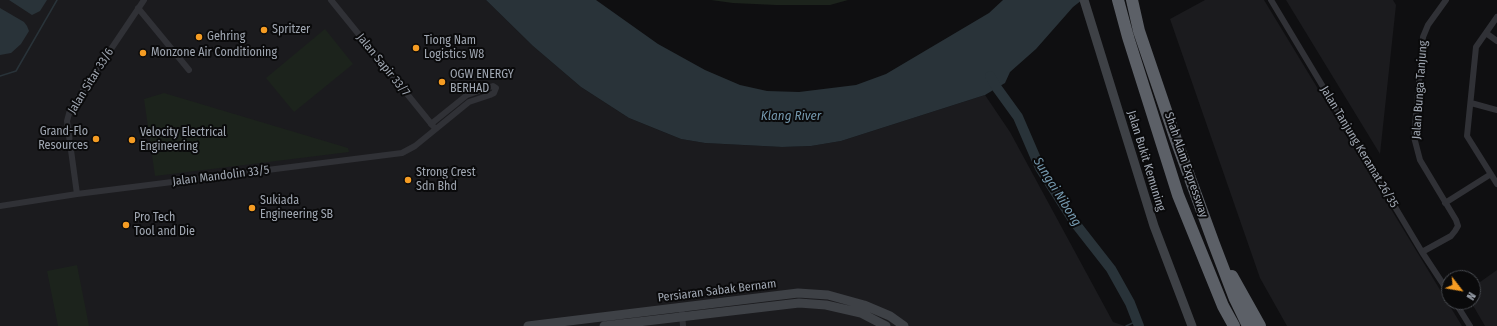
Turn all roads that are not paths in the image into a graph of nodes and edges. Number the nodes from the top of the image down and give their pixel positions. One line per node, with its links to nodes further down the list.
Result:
1 (144, 0): 8 (street, Jalan Sitar 33/6)
2 (331, 0): 15 (street, Jalan Sapir 33/7)
3 (1084, 0): 31 (street, Jalan Bukit Kemuning)
4 (1118, 0): 32 (highway, Shah Alam Expressway)
5 (1132, 0): 21 (highway, Shah Alam Expressway)
6 (1271, 0): 22 (street, Jalan Tanjung Keramat 26/35)
7 (1446, 0): 19 (street, Jalan Bunga Tanjung)
8 (138, 8): 12 (street); 18 (street, Jalan Sitar 33/6)
9 (1497, 17): 10 (street)
10 (1486, 33): 11 (street); 13 (street)
11 (1497, 41)
12 (189, 70)
13 (1470, 102): 14 (street); 16 (street)
14 (1497, 110)
15 (433, 127): 15 (street); 18 (street, Jalan Mandolin 33/5)
16 (1490, 174): 17 (street); 19 (street)
17 (1497, 184)
18 (77, 194): 20 (street, Jalan Mandolin 33/5)
19 (1445, 203): 22 (street, Jalan Bunga Tanjung)
20 (0, 206)
21 (1214, 244): 33 (highway, Shah Alam Expressway); 34 (highway)
22 (1422, 252): 23 (street, Jalan Tanjung Keramat 26/35)
23 (1441, 281)
24 (681, 308): 26 (street); 27 (street, Persiaran Sabak Bernam); 30 (street, Persiaran Sabak Bernam)
25 (1460, 310): 35 (street)
26 (683, 322): 28 (street, Persiaran Sabak Bernam); 29 (street, Persiaran Sabak Bernam)
27 (528, 326)
28 (604, 326)
29 (886, 326)
30 (904, 326)
31 (1192, 326)
32 (1232, 326)
33 (1248, 326)
34 (1260, 326)
35 (1470, 326)

